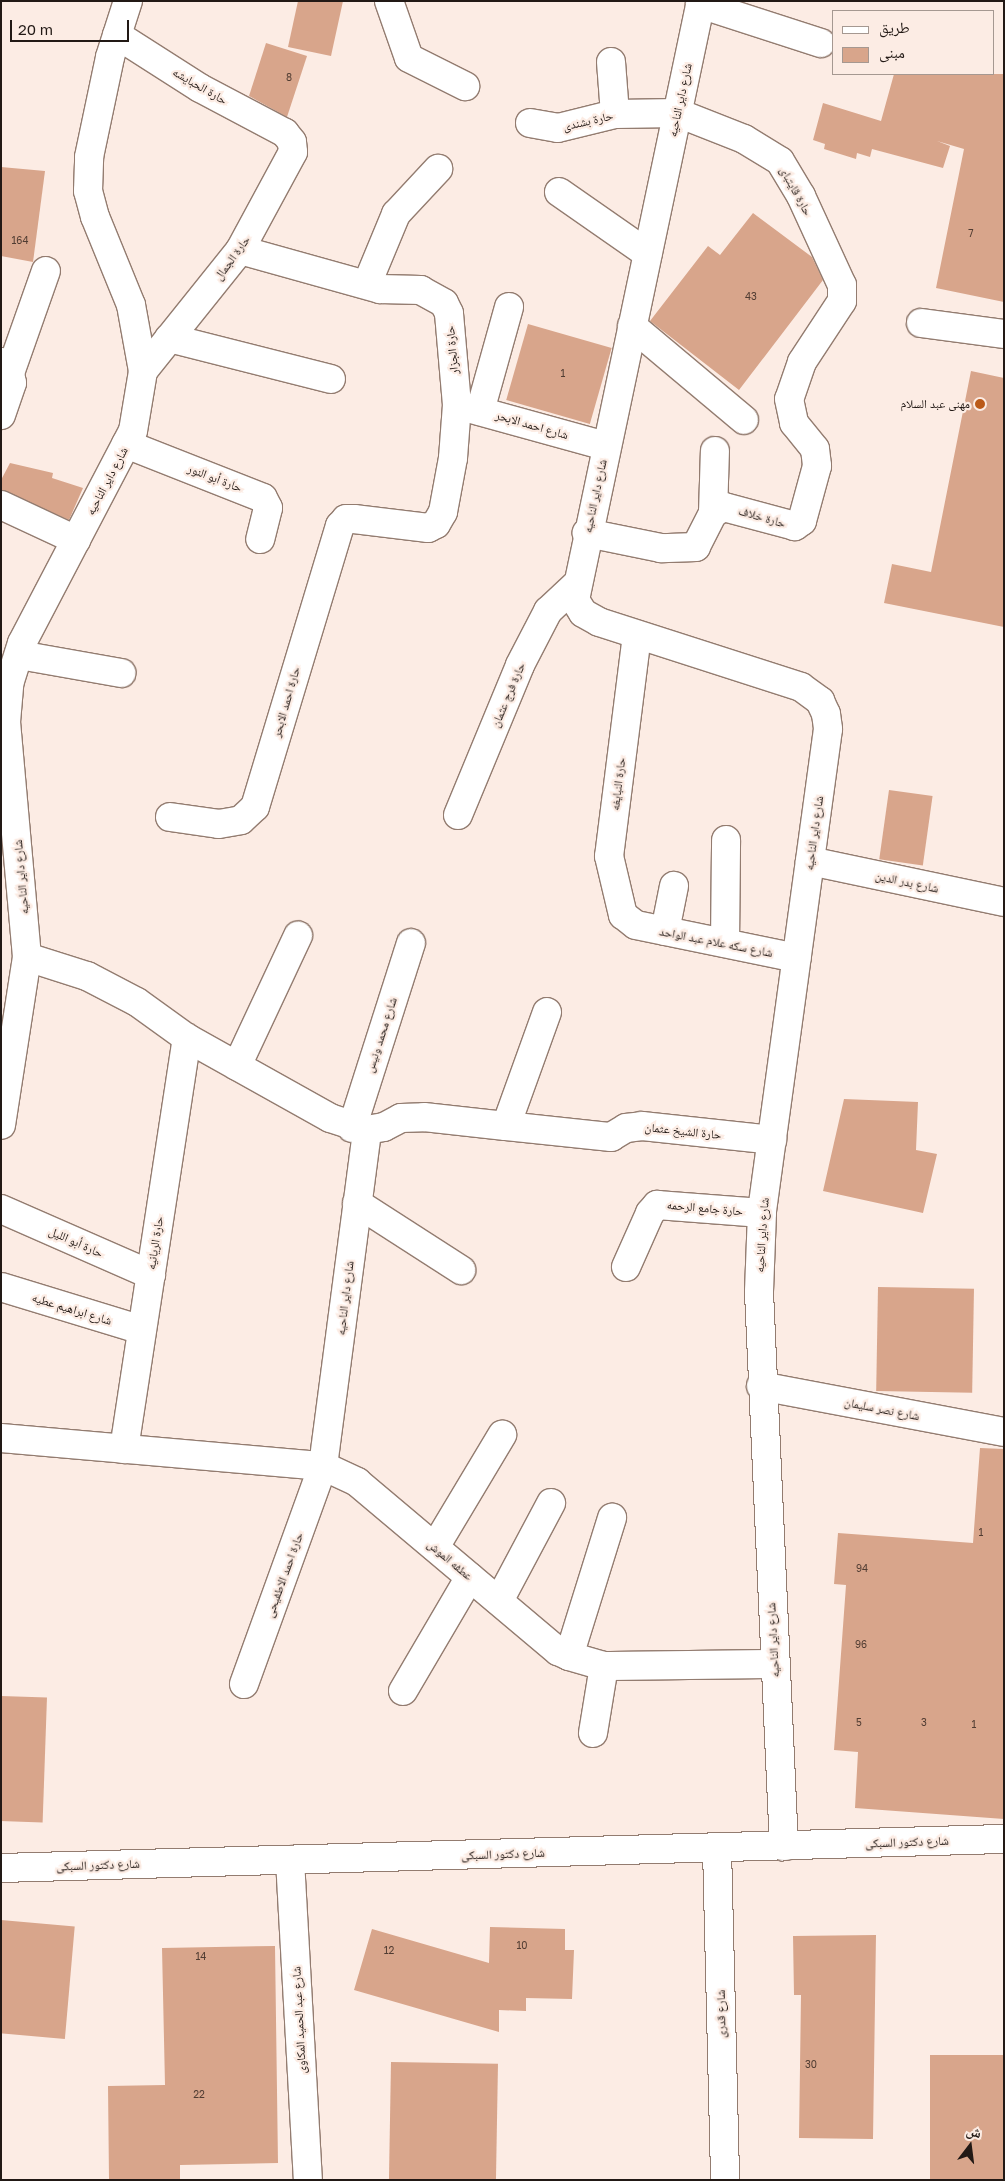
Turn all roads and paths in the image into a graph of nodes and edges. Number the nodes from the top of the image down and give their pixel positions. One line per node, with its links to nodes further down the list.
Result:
1 (128, 1): 4 (street, شارع داير الناحيه)
2 (388, 1): 7 (street)
3 (701, 3): 5 (street); 8 (street, شارع داير الناحيه)
4 (117, 35): 11 (street, حارة الحبايشه); 25 (street, شارع داير الناحيه)
5 (821, 43)
6 (611, 62): 9 (street)
7 (464, 86)
8 (678, 113): 9 (street, حارة بشندى); 15 (street, شارع داير الناحيه); 19 (street, حارة قايتباى)
9 (615, 114): 10 (street, حارة بشندى)
10 (530, 123)
11 (285, 133): 14 (street, حارة الجمال)
12 (438, 169): 17 (street)
13 (560, 192): 15 (street)
14 (240, 250): 17 (street, حارة الجزار); 23 (street, حارة الجمال)
15 (648, 254): 21 (street, شارع داير الناحيه)
16 (46, 271): 24 (street)
17 (367, 284): 27 (street, حارة الجزار)
18 (509, 307): 27 (street)
19 (827, 322): 34 (street, حارة خلاف)
20 (921, 323): 22 (street)
21 (632, 326): 29 (street); 31 (street, شارع داير الناحيه)
22 (1004, 334)
23 (169, 338): 25 (street, حارة الجمال); 26 (street)
24 (6, 367): 28 (street)
25 (143, 371): 30 (street, شارع داير الناحيه)
26 (331, 379)
27 (469, 408): 31 (street, شارع احمد الابحر); 35 (street, حارة الجزار)
28 (1, 415)
29 (744, 420)
30 (126, 444): 37 (street, حارة أبو النور); 38 (street, شارع داير الناحيه)
31 (606, 446): 36 (street, شارع داير الناحيه)
32 (715, 450): 34 (street)
33 (1, 505): 38 (street)
34 (713, 513): 36 (street)
35 (354, 519): 44 (street, حارة احمد الابحر)
36 (587, 533): 39 (street, شارع داير الناحيه)
37 (260, 539)
38 (76, 540): 41 (street, شارع داير الناحيه)
39 (576, 585): 40 (street, شارع داير الناحيه); 45 (street, حارة فرج عثمان)
40 (637, 634): 47 (street, شارع داير الناحيه); 50 (street, حارة النبايغه)
41 (19, 655): 42 (street); 43 (street, شارع داير الناحيه)
42 (121, 673)
43 (7, 781): 55 (street, شارع داير الناحيه)
44 (170, 816)
45 (458, 816)
46 (726, 840): 54 (street)
47 (810, 862): 49 (street, شارع بدر الدين); 56 (street, شارع داير الناحيه)
48 (674, 886): 51 (street)
49 (1004, 902)
50 (636, 925): 51 (street, شارع سكه علام عبد الواحد)
51 (665, 932): 54 (street, شارع سكه علام عبد الواحد)
52 (298, 936): 59 (street)
53 (411, 943): 62 (street, شارع محمد ونيس)
54 (725, 944): 56 (street, شارع سكه علام عبد الواحد)
55 (27, 958): 58 (street); 60 (street, شارع داير الناحيه)
56 (797, 958): 63 (street, شارع داير الناحيه)
57 (548, 1012): 61 (street)
58 (187, 1038): 59 (street); 69 (street, حارة الريانيه)
59 (237, 1066): 62 (street)
60 (1, 1126)
61 (506, 1126): 62 (street); 63 (street, حارة الشيخ عثمان)
62 (360, 1129): 64 (street, شارع داير الناحيه)
63 (772, 1140): 66 (street, شارع داير الناحيه)
64 (357, 1203): 68 (street); 77 (street, شارع داير الناحيه)
65 (1, 1209): 69 (street, حارة أبو الليل)
66 (762, 1213): 67 (street, حارة جامع الرحمه); 72 (street, شارع داير الناحيه)
67 (626, 1266)
68 (461, 1270)
69 (150, 1275): 71 (street, حارة الريانيه)
70 (1, 1287): 71 (street, شارع ابراهيم عطيه)
71 (142, 1330): 76 (street, حارة الريانيه)
72 (761, 1386): 73 (street, شارع نصر سليمان); 84 (street, شارع داير الناحيه)
73 (1004, 1432)
74 (502, 1435): 80 (street)
75 (1, 1438): 76 (street, عطفه الموش)
76 (124, 1449): 77 (street, عطفه الموش)
77 (323, 1466): 80 (street, عطفه الموش); 86 (street, حارة احمد الاطفيحى)
78 (551, 1503): 82 (street)
79 (612, 1518): 83 (street)
80 (434, 1547): 81 (street, عطفه الموش)
81 (470, 1577): 82 (street, عطفه الموش); 87 (street)
82 (499, 1602): 83 (street, عطفه الموش)
83 (569, 1656): 85 (street, عطفه الموش)
84 (774, 1664): 85 (street, عطفه الموش); 90 (street, شارع داير الناحيه)
85 (604, 1666): 88 (street)
86 (244, 1684)
87 (403, 1691)
88 (593, 1733)
89 (1004, 1839): 90 (street, شارع دكتور السبكى)
90 (784, 1846): 91 (street, شارع دكتور السبكى)
91 (717, 1848): 92 (street, شارع دكتور السبكى); 95 (street, شارع قدرى)
92 (290, 1860): 93 (street, شارع دكتور السبكى); 94 (street, شارع عبد الحميد المكاوى)
93 (1, 1868)
94 (308, 2180)
95 (725, 2180)

